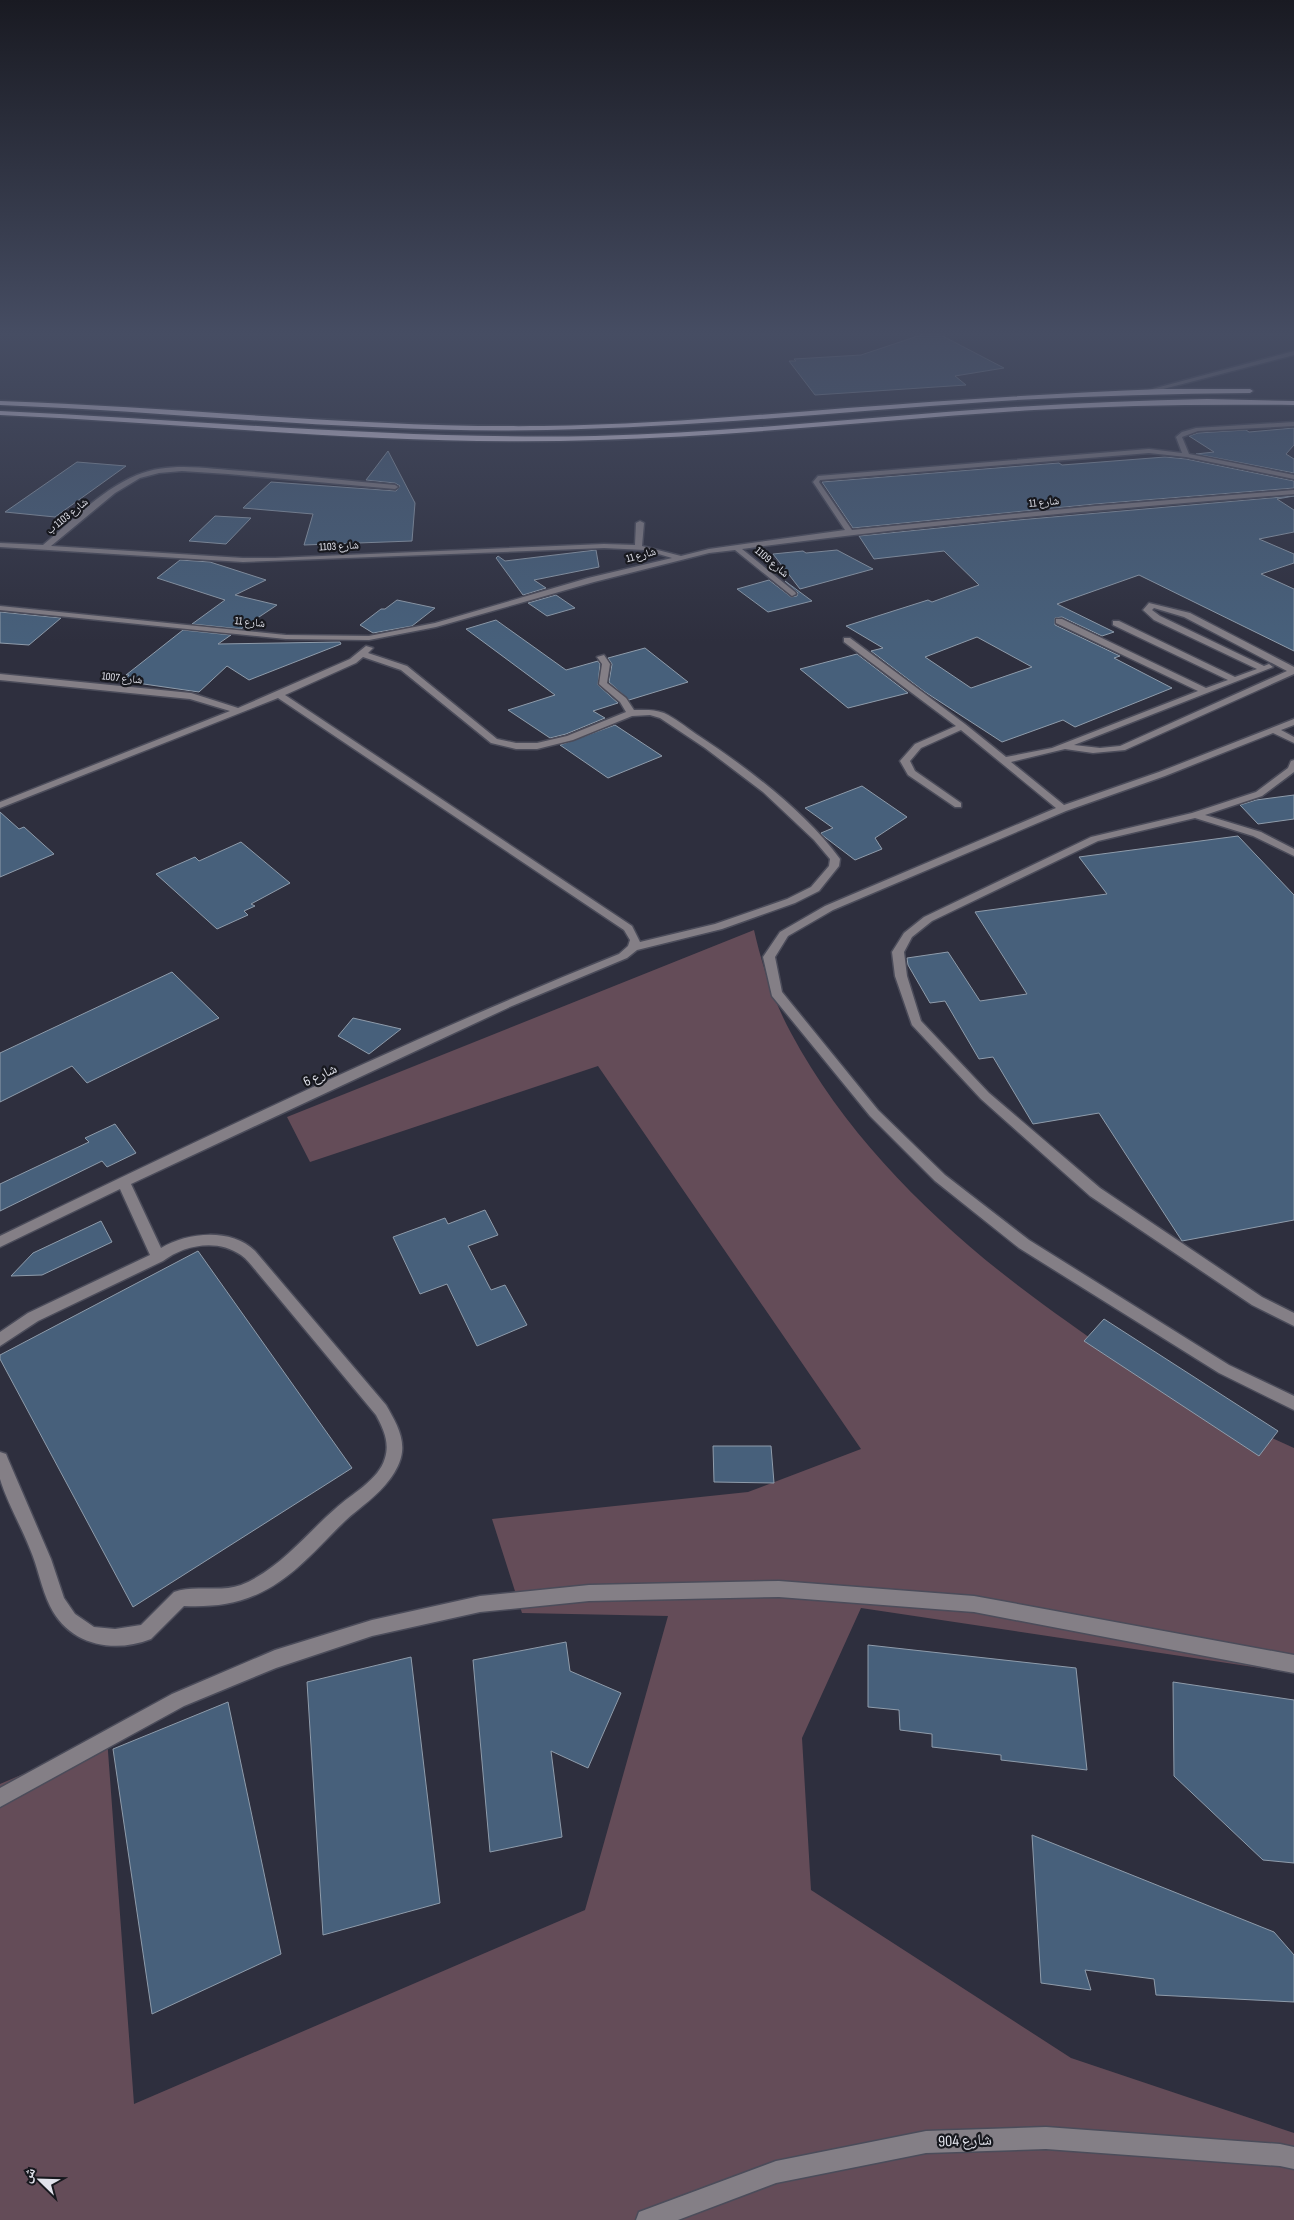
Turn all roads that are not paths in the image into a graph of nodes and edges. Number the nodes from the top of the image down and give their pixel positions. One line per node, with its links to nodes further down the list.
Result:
1 (347, 435): 2 (highway)
2 (668, 435)
3 (1181, 435): 4 (street)
4 (1186, 455): 5 (street); 9 (street)
5 (1294, 477)
6 (396, 488): 13 (street, شارع 1103 ب)
7 (1294, 492): 9 (street, شارع 11)
8 (640, 523): 12 (street)
9 (850, 532): 11 (street, شارع 11)
10 (0, 545): 13 (street, شارع 1103)
11 (736, 546): 14 (street, شارع 11); 15 (street, شارع 1109)
12 (638, 547): 13 (street, شارع 1103); 14 (street, شارع 1103)
13 (44, 548)
14 (678, 557): 19 (street, شارع 11)
15 (792, 594)
16 (0, 608): 19 (street, شارع 11)
17 (1058, 621): 27 (street)
18 (1116, 622): 26 (street)
19 (369, 638): 21 (street)
20 (847, 640): 34 (street)
21 (364, 654): 28 (street); 31 (street)
22 (600, 657): 31 (street)
23 (1278, 663): 24 (street); 24 (street); 32 (street)
24 (1264, 669): 26 (street)
25 (0, 677): 30 (street, شارع 1007)
26 (1235, 680): 27 (street)
27 (1206, 692): 29 (street)
28 (279, 696): 30 (street); 45 (street)
29 (1159, 710): 32 (street); 37 (street)
30 (239, 711): 40 (street)
31 (631, 712): 45 (street, شارع 6)
32 (1182, 722): 37 (street)
33 (1294, 722): 35 (street)
34 (962, 726): 38 (street); 41 (street)
35 (1273, 730): 36 (street); 42 (street)
36 (1294, 740)
37 (1064, 746): 38 (street)
38 (1006, 760): 42 (street)
39 (1293, 766): 43 (street)
40 (1, 802)
41 (958, 805)
42 (1063, 810): 51 (street)
43 (1195, 815): 44 (street); 49 (street)
44 (1294, 853)
45 (633, 947): 46 (street, شارع 6)
46 (122, 1182): 47 (street, شارع 6); 48 (street)
47 (0, 1242)
48 (158, 1257): 50 (street); 52 (street)
49 (1294, 1320)
50 (0, 1340)
51 (1294, 1403)
52 (0, 1459)
53 (1294, 1664): 54 (street)
54 (0, 1798)
55 (1294, 2158): 56 (street, شارع 904)
56 (647, 2220)

